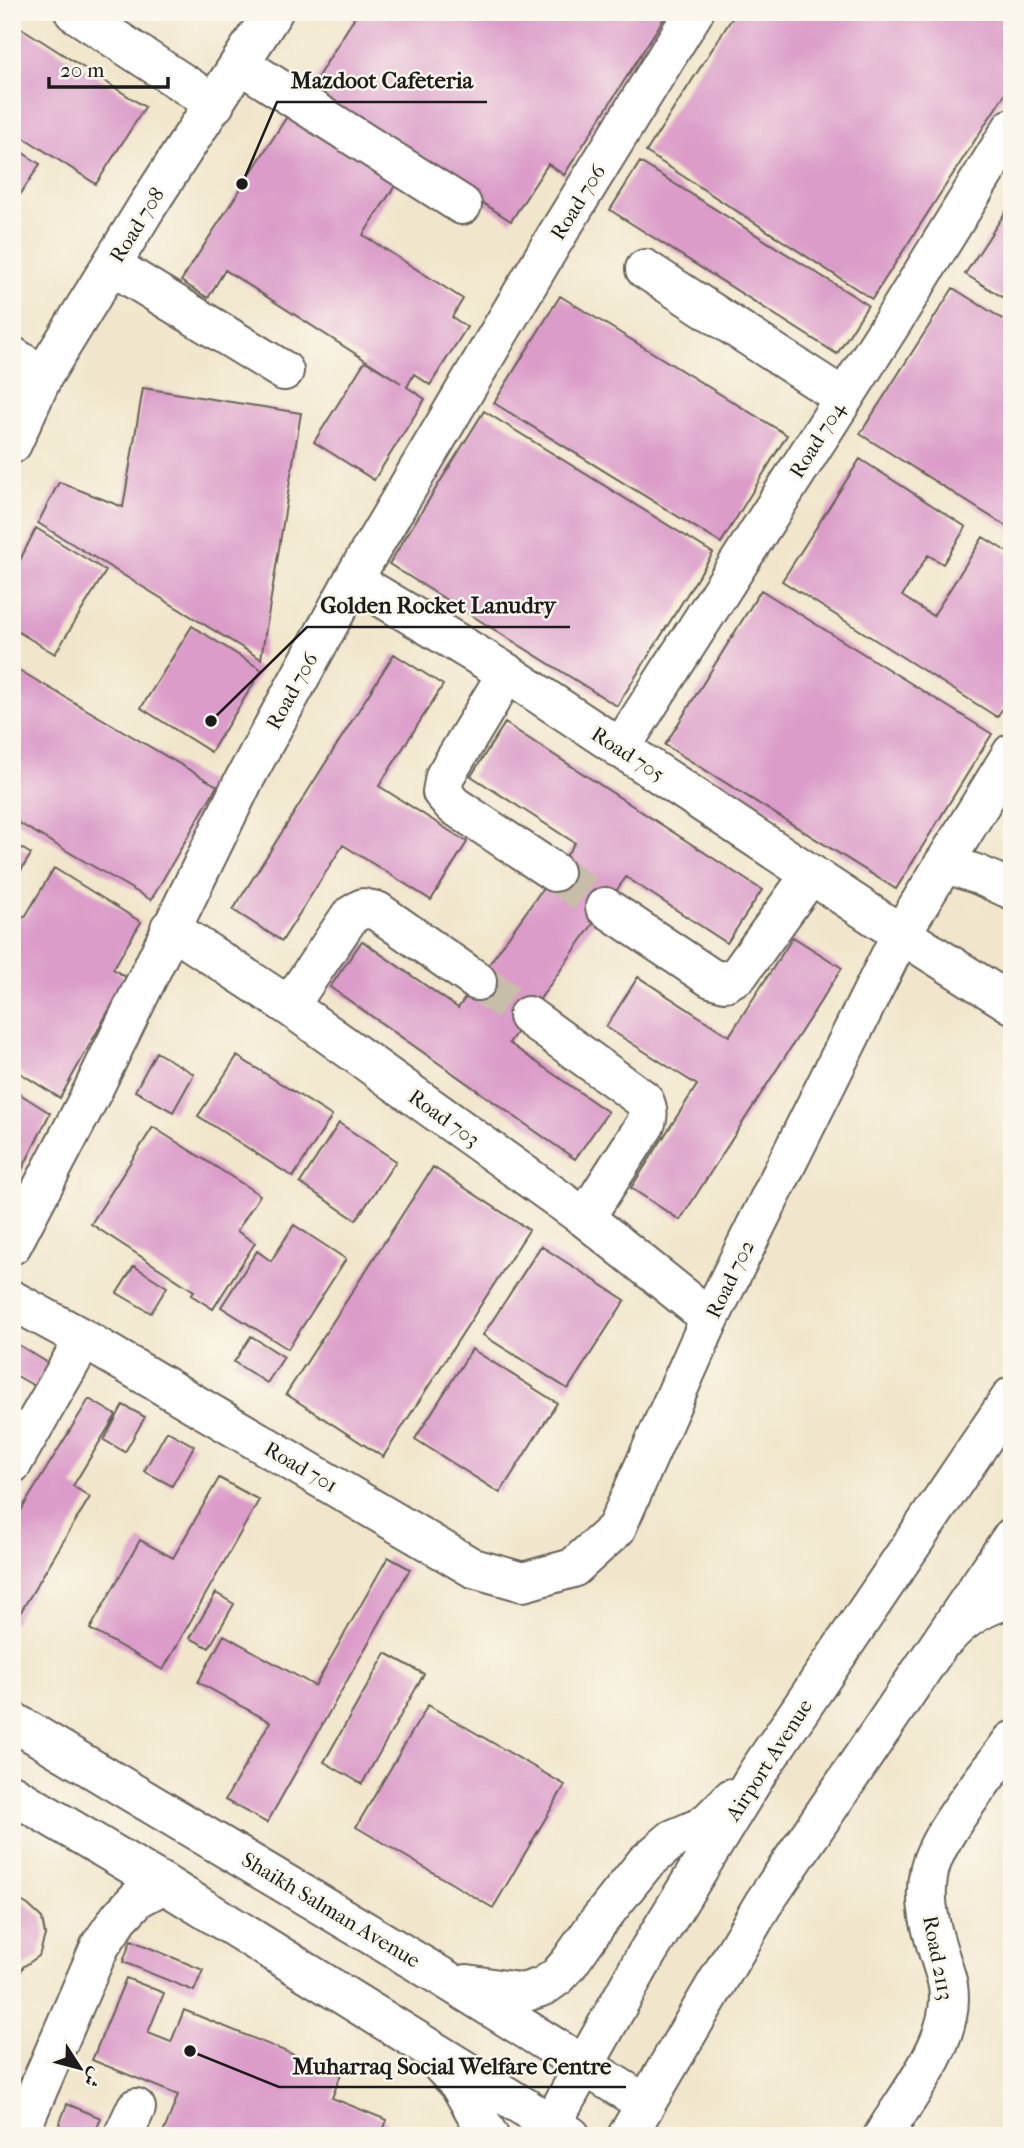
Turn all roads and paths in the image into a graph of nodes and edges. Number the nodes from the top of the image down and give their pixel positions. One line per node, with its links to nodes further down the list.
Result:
1 (74, 12): 5 (street)
2 (274, 12): 4 (street, Road 708)
3 (694, 12): 14 (street, Road 706)
4 (240, 64): 5 (street, Road 708); 7 (street)
5 (215, 104): 8 (street, Road 708)
6 (1012, 128): 12 (street, Road 704)
7 (462, 205)
8 (111, 265): 10 (street, Road 708); 11 (street)
9 (645, 269): 12 (street)
10 (28, 366): 13 (street, Road 708)
11 (284, 371)
12 (844, 398): 16 (street, Road 704)
13 (12, 444)
14 (353, 580): 15 (street, Road 705); 23 (street, Road 706)
15 (507, 673): 16 (street, Road 705); 19 (street)
16 (620, 749): 20 (street, Road 705)
17 (1012, 753): 18 (street, Road 702)
18 (944, 863): 21 (street); 24 (street, Road 702)
19 (554, 872)
20 (811, 874): 22 (street); 24 (street, Road 705)
21 (1012, 890)
22 (605, 907)
23 (170, 928): 27 (street, Road 703); 30 (street, Road 706)
24 (901, 934): 26 (street); 32 (street, Road 702)
25 (478, 981): 27 (street)
26 (1012, 1004)
27 (289, 1006): 29 (street, Road 703)
28 (528, 1016): 29 (street)
29 (585, 1218): 32 (street, Road 703)
30 (12, 1245)
31 (12, 1300): 33 (street, Road 701)
32 (710, 1318): 37 (street, Road 702)
33 (84, 1339): 35 (street); 37 (street, Road 701)
34 (1012, 1396): 43 (street, Airport Avenue)
35 (12, 1464)
36 (1012, 1537): 39 (street)
37 (523, 1582)
38 (1012, 1599): 39 (street)
39 (937, 1647): 50 (street)
40 (12, 1721): 47 (street, Shaikh Salman Avenue)
41 (1012, 1741): 46 (street, Road 2113)
42 (1012, 1769): 46 (street, Road 2113)
43 (758, 1772): 47 (street); 49 (street, Airport Avenue)
44 (12, 1794): 45 (street)
45 (164, 1884): 48 (street); 52 (street)
46 (927, 1889): 54 (street, Road 2113)
47 (442, 1977): 49 (street, Shaikh Salman Avenue)
48 (418, 2043): 51 (street); 53 (street)
49 (583, 2066): 50 (street, Shaikh Salman Avenue); 51 (street, Airport Avenue)
50 (637, 2120)
51 (555, 2132)
52 (18, 2136)
53 (489, 2136)
54 (883, 2136)

